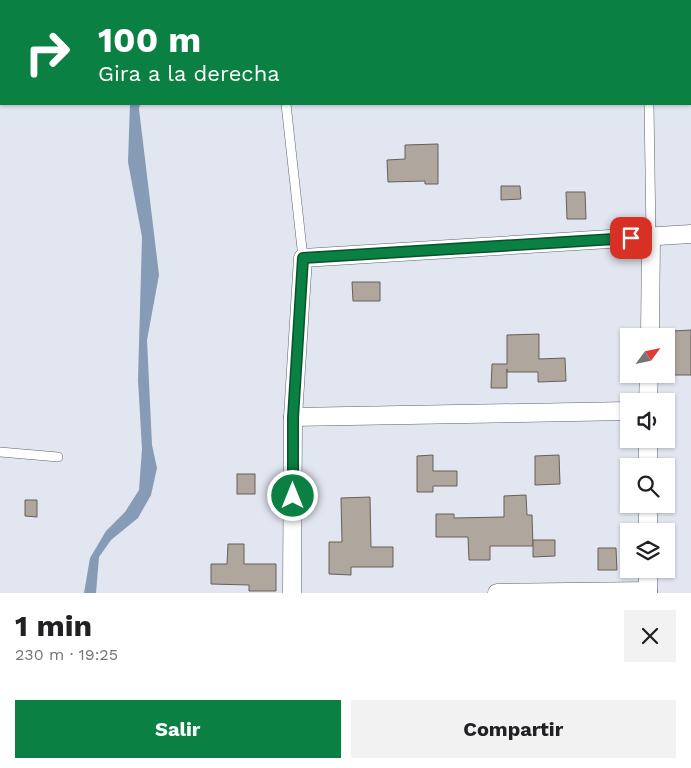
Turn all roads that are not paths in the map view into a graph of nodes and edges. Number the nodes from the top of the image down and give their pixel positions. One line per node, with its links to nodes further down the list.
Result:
1 (286, 105): 5 (lane)
2 (649, 105): 4 (lane)
3 (691, 234): 4 (street)
4 (651, 237): 5 (street); 6 (street)
5 (303, 258): 8 (street)
6 (650, 328)
7 (620, 411): 8 (street)
8 (293, 418): 13 (street)
9 (0, 452): 10 (lane)
10 (58, 457)
11 (648, 578): 12 (street)
12 (648, 592): 14 (street)
13 (292, 593)
14 (497, 593)

